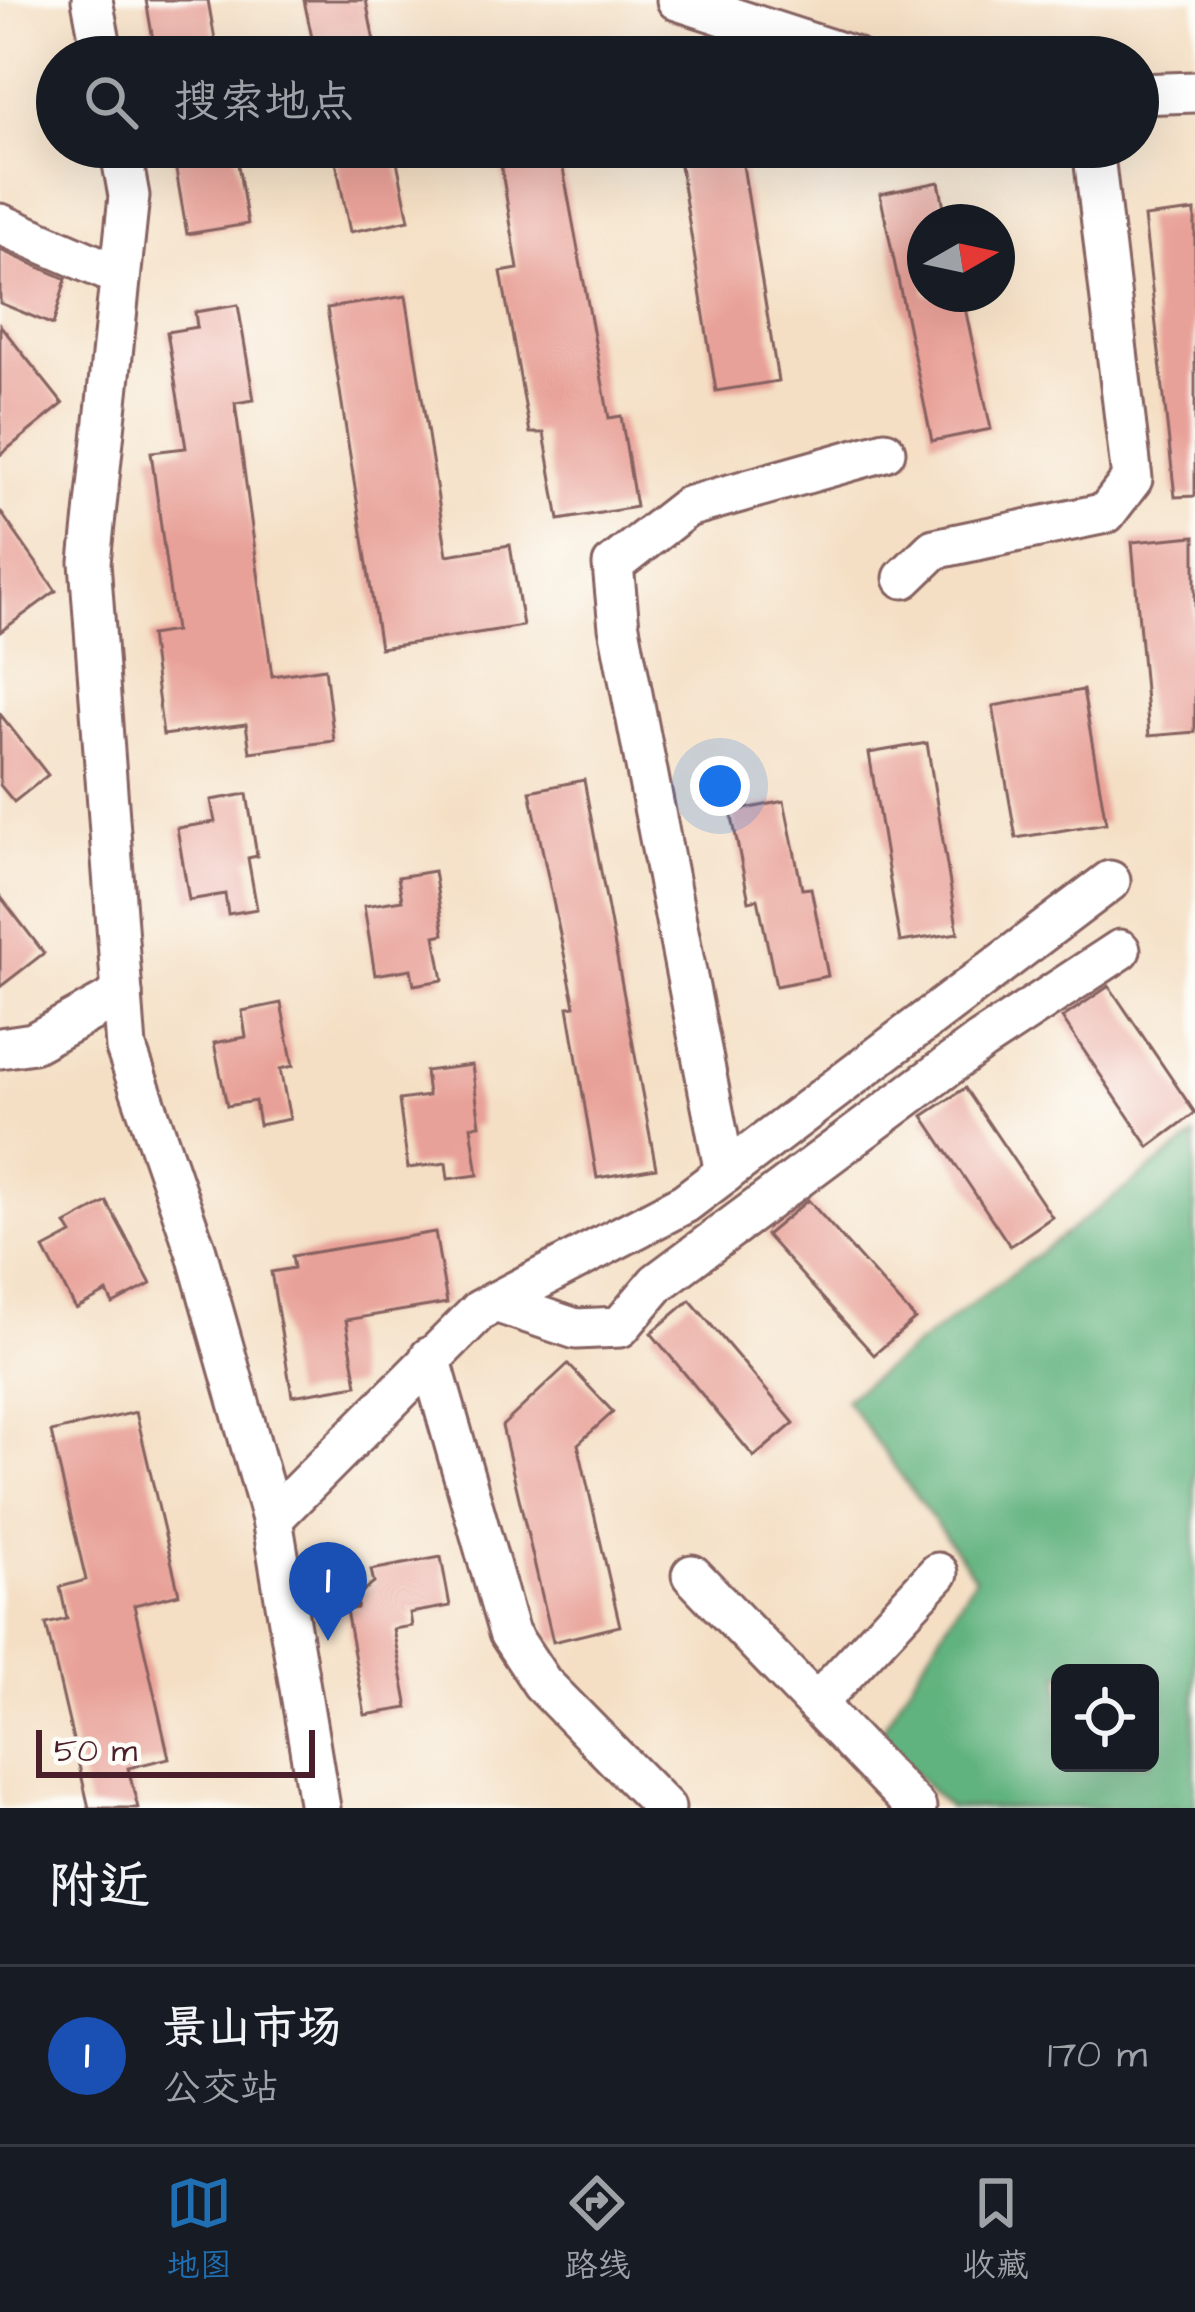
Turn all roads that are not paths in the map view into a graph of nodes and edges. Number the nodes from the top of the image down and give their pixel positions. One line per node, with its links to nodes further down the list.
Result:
1 (92, 0): 3 (street)
2 (677, 0): 4 (street)
3 (99, 36)
4 (789, 36)
5 (1195, 92): 6 (street)
6 (1159, 93)
7 (124, 168): 10 (street)
8 (1095, 168): 12 (street)
9 (0, 224): 10 (street)
10 (120, 276): 15 (street)
11 (885, 451): 17 (street)
12 (904, 578)
13 (1110, 880): 17 (street)
14 (1120, 950): 18 (street)
15 (122, 994): 16 (street); 20 (street)
16 (0, 1048)
17 (725, 1173): 18 (street)
18 (495, 1302): 19 (street)
19 (430, 1357): 20 (street); 25 (street)
20 (272, 1519): 24 (street)
21 (938, 1574): 23 (street)
22 (692, 1575): 23 (street)
23 (816, 1704): 26 (street)
24 (320, 1808)
25 (664, 1808)
26 (916, 1808)

